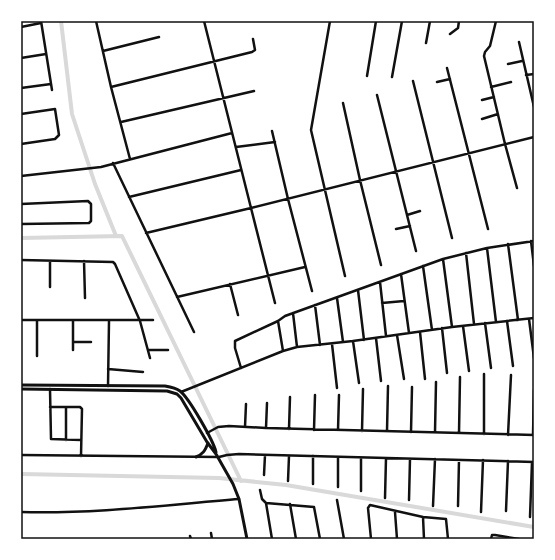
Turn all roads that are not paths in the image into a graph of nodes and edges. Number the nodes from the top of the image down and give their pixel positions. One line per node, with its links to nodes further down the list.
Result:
1 (96, 21): 16 (street)
2 (204, 21): 20 (street)
3 (330, 21): 63 (street)
4 (376, 21): 25 (street)
5 (402, 21): 26 (street)
6 (430, 21): 15 (street)
7 (459, 21): 11 (street)
8 (496, 21): 33 (street)
9 (41, 22): 10 (street); 17 (street)
10 (21, 26)
11 (450, 34)
12 (159, 37): 16 (street)
13 (253, 39): 20 (street)
14 (519, 42): 19 (street)
15 (426, 43)
16 (103, 51): 32 (street)
17 (46, 54): 18 (street); 31 (street)
18 (21, 58)
19 (522, 61): 21 (street); 24 (street)
20 (214, 62): 32 (street); 39 (street)
21 (508, 64)
22 (448, 68): 27 (street)
23 (534, 74): 24 (street)
24 (526, 75): 42 (street)
25 (367, 76)
26 (392, 77)
27 (450, 79): 29 (street); 54 (street)
28 (413, 82): 56 (street)
29 (437, 82)
30 (511, 82): 33 (street)
31 (51, 84): 34 (street); 35 (street)
32 (111, 86): 46 (street)
33 (492, 87): 38 (street)
34 (21, 88)
35 (52, 90)
36 (254, 91): 39 (street)
37 (377, 95): 59 (street)
38 (494, 97): 40 (street); 44 (street)
39 (223, 98): 46 (street); 48 (street)
40 (482, 100)
41 (343, 103): 61 (street)
42 (534, 108)
43 (21, 114): 51 (street)
44 (498, 114): 45 (street); 52 (street)
45 (482, 119)
46 (121, 122): 55 (street)
47 (272, 131): 50 (street)
48 (232, 133): 53 (street); 55 (street)
49 (534, 136): 52 (street)
50 (275, 142): 53 (street); 65 (street)
51 (21, 144)
52 (505, 144): 54 (street); 62 (street)
53 (236, 147): 58 (street)
54 (468, 153): 56 (street); 73 (street)
55 (130, 159): 57 (street)
56 (433, 162): 59 (street); 75 (street)
57 (113, 163): 60 (street); 64 (street)
58 (241, 170): 64 (street); 67 (street)
59 (396, 171): 61 (street); 69 (street)
60 (21, 176)
61 (360, 180): 63 (street); 85 (street)
62 (517, 188)
63 (324, 189): 65 (street); 91 (street)
64 (129, 197): 74 (street)
65 (288, 198): 67 (street); 86 (street)
66 (21, 204): 70 (street)
67 (251, 208): 74 (street); 90 (street)
68 (420, 212): 69 (street)
69 (407, 215): 71 (street)
70 (21, 224)
71 (410, 226): 72 (street); 79 (street)
72 (396, 229)
73 (488, 229)
74 (146, 233): 97 (street)
75 (452, 238)
76 (532, 241): 77 (street); 88 (street)
77 (508, 244): 78 (street); 112 (street)
78 (487, 248): 80 (street); 117 (street)
79 (416, 251)
80 (466, 253): 81 (street); 119 (street)
81 (443, 259): 87 (street); 121 (street)
82 (21, 260): 83 (street)
83 (50, 261): 84 (street); 94 (street)
84 (84, 261): 98 (street); 110 (street)
85 (381, 265)
86 (305, 266): 90 (street); 96 (street)
87 (423, 266): 89 (street); 123 (street)
88 (534, 266)
89 (401, 274): 92 (street); 100 (street)
90 (268, 275): 93 (street); 101 (street)
91 (346, 276)
92 (380, 282): 95 (street); 102 (street)
93 (230, 284): 97 (street); 105 (street)
94 (50, 287)
95 (358, 290): 99 (street); 130 (street)
96 (312, 291)
97 (177, 297): 124 (street)
98 (85, 298)
99 (337, 298): 103 (street); 134 (street)
100 (404, 301): 102 (street); 126 (street)
101 (274, 303)
102 (382, 303): 128 (street)
103 (315, 305): 104 (street); 136 (street)
104 (293, 313): 115 (street); 137 (street)
105 (238, 314)
106 (529, 318): 107 (street); 112 (street); 144 (street)
107 (534, 318)
108 (21, 320): 113 (street)
109 (109, 320): 110 (street); 114 (street); 148 (street)
110 (140, 320): 111 (street); 139 (street)
111 (153, 320)
112 (518, 320): 116 (street)
113 (37, 321): 114 (street); 142 (street)
114 (73, 321): 132 (street)
115 (278, 321): 141 (street); 146 (street)
116 (507, 321): 117 (street); 145 (street)
117 (496, 322): 118 (street)
118 (485, 323): 119 (street); 147 (street)
119 (474, 324): 120 (street)
120 (463, 326): 121 (street); 149 (street)
121 (452, 327): 122 (street)
122 (442, 328): 123 (street); 151 (street)
123 (432, 330): 125 (street)
124 (194, 332)
125 (420, 332): 126 (street); 156 (street)
126 (409, 333): 127 (street)
127 (397, 335): 128 (street); 155 (street)
128 (386, 336): 129 (street)
129 (376, 338): 130 (street); 157 (street)
130 (364, 340): 131 (street)
131 (353, 341): 134 (street); 159 (street)
132 (73, 342): 133 (street); 138 (street)
133 (91, 342)
134 (343, 342): 135 (street)
135 (332, 344): 136 (street); 166 (street)
136 (320, 345): 137 (street)
137 (297, 347): 141 (street)
138 (73, 350)
139 (148, 350): 140 (street); 143 (street)
140 (168, 350)
141 (283, 351): 146 (street)
142 (37, 356)
143 (150, 358)
144 (534, 358)
145 (513, 366)
146 (242, 368): 172 (street)
147 (491, 368)
148 (108, 369): 150 (street); 163 (street)
149 (469, 371)
150 (143, 372)
151 (447, 373)
152 (484, 374): 192 (street)
153 (511, 374): 194 (street)
154 (460, 377): 191 (street)
155 (404, 379)
156 (425, 379)
157 (381, 381)
158 (436, 382): 189 (street)
159 (359, 383)
160 (21, 385): 161 (street)
161 (50, 385): 162 (street); 168 (street)
162 (68, 385): 163 (street); 170 (street)
163 (108, 386): 172 (street)
164 (388, 386): 187 (street)
165 (412, 387): 188 (street)
166 (338, 388)
167 (21, 389): 168 (street)
168 (50, 389): 170 (street); 179 (street)
169 (363, 389): 186 (street)
170 (68, 390): 173 (street)
171 (534, 390): 195 (street)
172 (181, 392): 173 (street); 190 (street)
173 (178, 395): 193 (street)
174 (315, 395): 184 (street)
175 (339, 395): 185 (street)
176 (290, 398): 183 (street)
177 (267, 403): 182 (street)
178 (246, 404): 181 (street)
179 (50, 407): 180 (street); 196 (street)
180 (66, 407): 196 (street); 197 (street)
181 (244, 427): 182 (street); 190 (street)
182 (266, 428): 183 (street)
183 (289, 429): 184 (street)
184 (314, 430): 185 (street)
185 (338, 430): 186 (street)
186 (362, 431): 187 (street)
187 (387, 431): 188 (street)
188 (411, 432): 189 (street)
189 (435, 432): 191 (street)
190 (207, 433): 193 (street); 199 (street)
191 (459, 433): 192 (street)
192 (484, 434): 194 (street)
193 (203, 435): 198 (street)
194 (508, 435): 195 (street)
195 (534, 435)
196 (66, 440): 197 (street)
197 (81, 440): 202 (street)
198 (208, 443): 199 (street); 205 (street)
199 (216, 454): 206 (street)
200 (21, 455): 202 (street)
201 (265, 455): 203 (street); 206 (street); 216 (street)
202 (81, 456): 205 (street)
203 (289, 456): 204 (street); 217 (street)
204 (313, 456): 207 (street); 218 (street)
205 (196, 457): 206 (street)
206 (219, 457): 223 (street)
207 (338, 457): 208 (street); 219 (street)
208 (361, 458): 209 (street); 221 (street)
209 (386, 458): 210 (street); 222 (street)
210 (410, 459): 211 (street); 225 (street)
211 (435, 459): 212 (street); 228 (street)
212 (459, 460): 213 (street); 229 (street)
213 (483, 460): 214 (street); 233 (street)
214 (508, 461): 215 (street); 230 (street)
215 (533, 462): 235 (street)
216 (264, 475)
217 (288, 481)
218 (313, 484)
219 (338, 487)
220 (260, 490): 226 (street)
221 (361, 491)
222 (385, 498)
223 (239, 499): 231 (street); 238 (street)
224 (337, 500): 242 (street)
225 (409, 500)
226 (266, 503): 227 (street); 239 (street)
227 (290, 504): 240 (street); 241 (street)
228 (433, 506)
229 (458, 506)
230 (506, 511)
231 (21, 512)
232 (395, 512): 234 (street); 243 (street); 244 (street)
233 (481, 512)
234 (423, 517): 245 (street); 246 (street)
235 (530, 518)
236 (211, 533): 237 (street)
237 (212, 539)
238 (246, 539)
239 (272, 539)
240 (296, 539)
241 (320, 539)
242 (344, 539)
243 (371, 539)
244 (397, 539)
245 (424, 539)
246 (448, 539)
247 (491, 539): 248 (street)
248 (519, 539)

